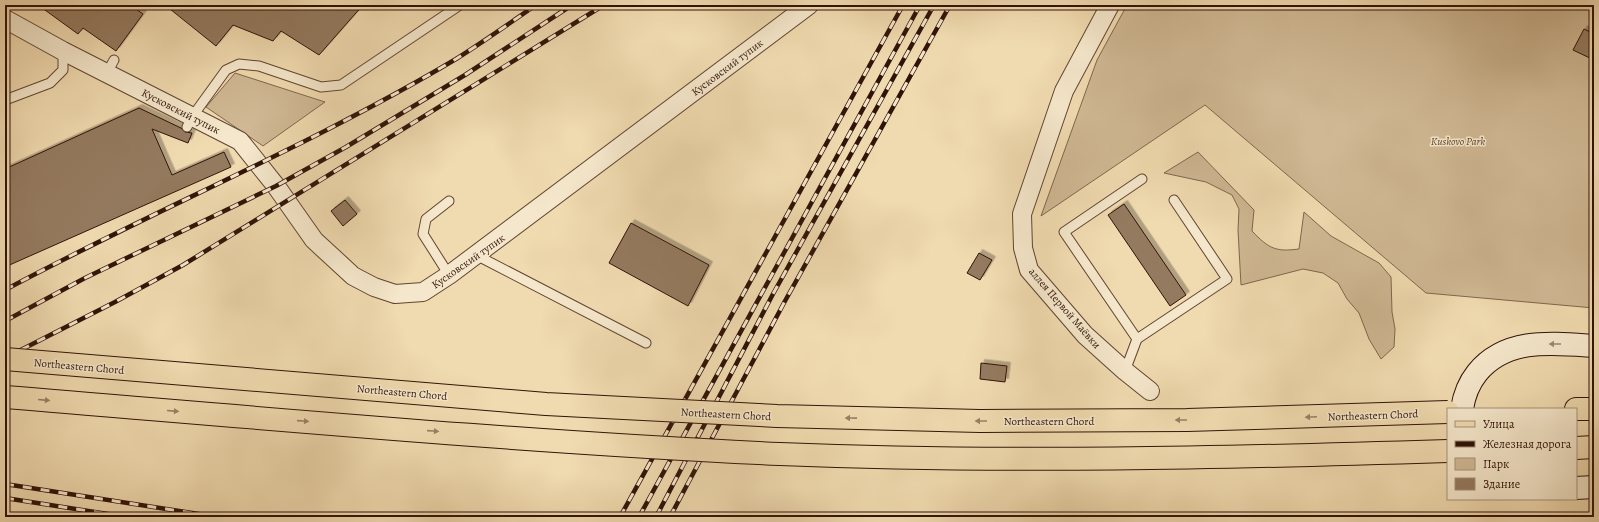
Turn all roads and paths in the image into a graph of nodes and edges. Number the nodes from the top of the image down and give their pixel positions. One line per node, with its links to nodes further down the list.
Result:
1 (460, 5): 7 (lane)
2 (809, 5): 11 (street, Кусковский тупик)
3 (1110, 5): 17 (street, аллея Первой Маёвки)
4 (5, 19): 5 (street, Кусковский тупик)
5 (63, 51): 6 (lane); 7 (street, Кусковский тупик)
6 (5, 100)
7 (189, 122): 12 (street, Кусковский тупик)
8 (1142, 179): 13 (lane)
9 (1174, 200): 13 (lane)
10 (449, 201): 12 (lane)
11 (476, 255): 12 (street, Кусковский тупик); 14 (lane)
12 (449, 276)
13 (1137, 340): 17 (lane)
14 (646, 343)
15 (1594, 346): 20 (main road, one-way to 20)
16 (5, 360): 23 (main road, Northeastern Chord, one-way to 16, bridge)
17 (1125, 372): 18 (street, аллея Первой Маёвки)
18 (1150, 391)
19 (5, 397): 26 (main road, one-way to 26, bridge)
20 (1462, 408)
21 (1577, 409): 22 (main road)
22 (1594, 409)
23 (1447, 412)
24 (1577, 448): 25 (main road)
25 (1594, 448)
26 (1447, 451)
27 (1594, 487): 28 (main road)
28 (1577, 488)

